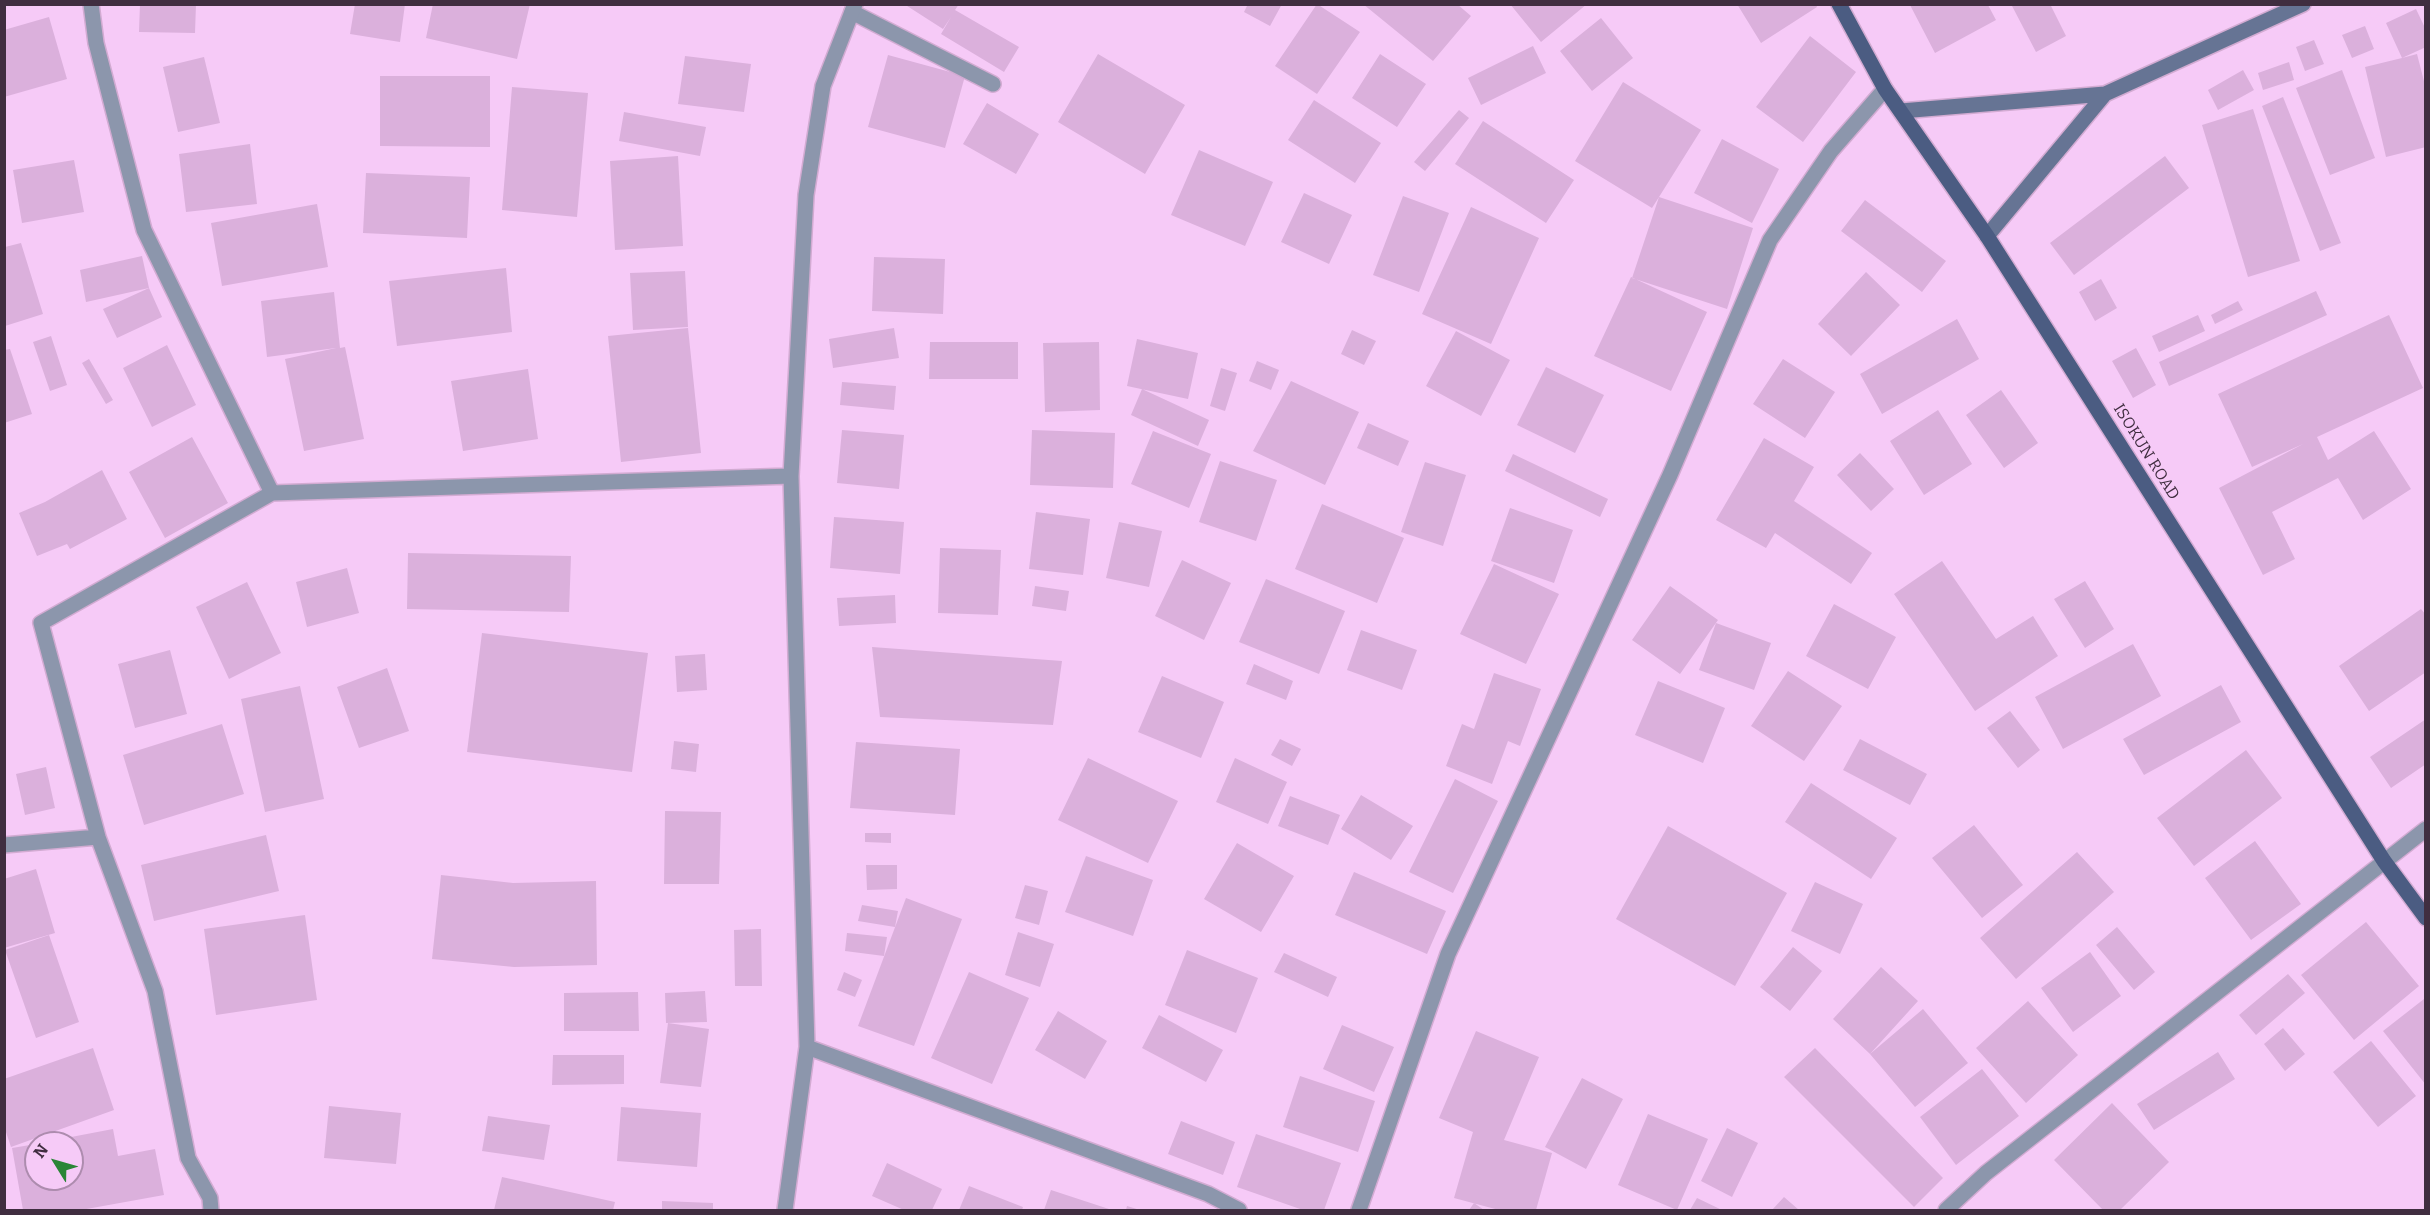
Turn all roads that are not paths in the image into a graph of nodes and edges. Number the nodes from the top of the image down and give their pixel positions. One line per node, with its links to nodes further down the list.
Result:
1 (92, 4): 11 (street)
2 (1839, 4): 6 (main road, ISOKUN ROAD)
3 (2303, 4): 7 (street)
4 (854, 8): 5 (street); 10 (street)
5 (993, 84)
6 (1885, 89): 8 (main road, ISOKUN ROAD); 21 (street)
7 (2104, 94): 8 (street); 9 (street)
8 (1901, 111): 9 (main road, ISOKUN ROAD)
9 (1987, 236): 15 (main road, ISOKUN ROAD)
10 (791, 476): 11 (street); 17 (street)
11 (272, 493): 13 (street)
12 (2426, 829): 15 (street)
13 (98, 837): 14 (street); 18 (street)
14 (4, 845)
15 (2384, 861): 16 (main road, ISOKUN ROAD); 22 (street)
16 (2426, 918)
17 (807, 1047): 19 (street); 20 (street)
18 (212, 1210)
19 (784, 1210)
20 (1239, 1210)
21 (1359, 1210)
22 (1946, 1210)

